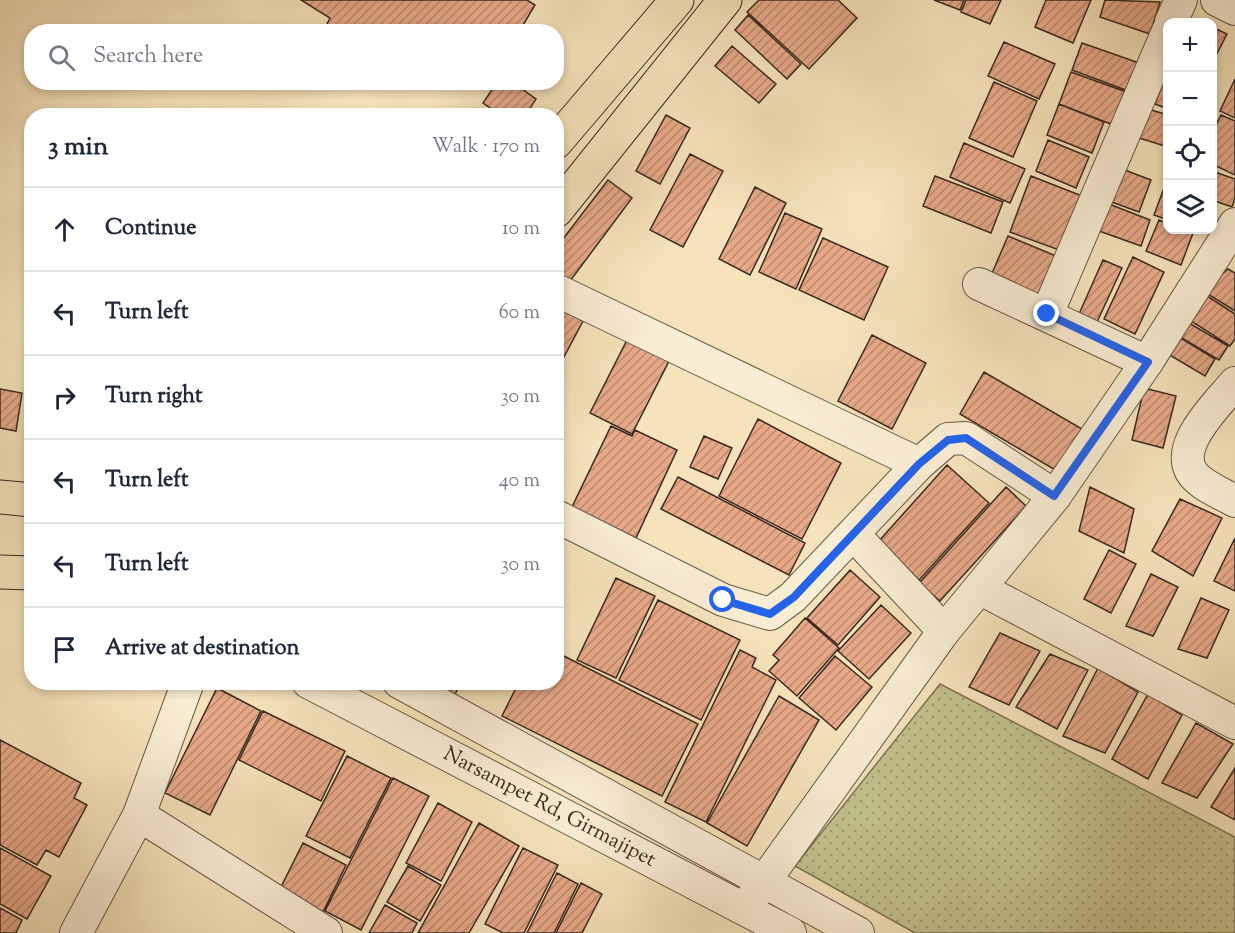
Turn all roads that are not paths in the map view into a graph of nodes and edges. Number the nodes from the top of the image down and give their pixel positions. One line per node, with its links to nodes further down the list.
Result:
1 (677, 0): 8 (main road)
2 (725, 0): 9 (main road)
3 (1181, 0): 6 (street)
4 (1217, 0): 5 (street)
5 (1235, 9)
6 (1173, 18)
7 (1163, 40): 13 (street)
8 (564, 133)
9 (564, 201)
10 (1235, 224): 14 (street)
11 (979, 284): 13 (street)
12 (564, 294): 16 (street)
13 (1047, 314): 14 (street)
14 (1148, 362): 17 (street)
15 (1235, 383): 20 (street)
16 (919, 464): 17 (street); 22 (street)
17 (1054, 496): 25 (street)
18 (0, 497): 19 (main road)
19 (24, 499)
20 (1235, 501)
21 (564, 520): 22 (street)
22 (854, 535): 26 (street)
23 (0, 572): 24 (main road)
24 (24, 573)
25 (981, 589): 26 (street); 30 (street)
26 (944, 631): 32 (street)
27 (185, 690): 31 (street)
28 (323, 690): 33 (street, Narsampet Rd, Girmajipet)
29 (414, 690): 32 (street, Narsampet Rd, Girmajipet)
30 (1235, 723)
31 (139, 815): 35 (street); 36 (street)
32 (764, 881): 33 (street); 37 (street, Narsampet Rd, Girmajipet)
33 (745, 908): 34 (street, Narsampet Rd, Girmajipet)
34 (786, 932)
35 (76, 933)
36 (326, 933)
37 (858, 933)

